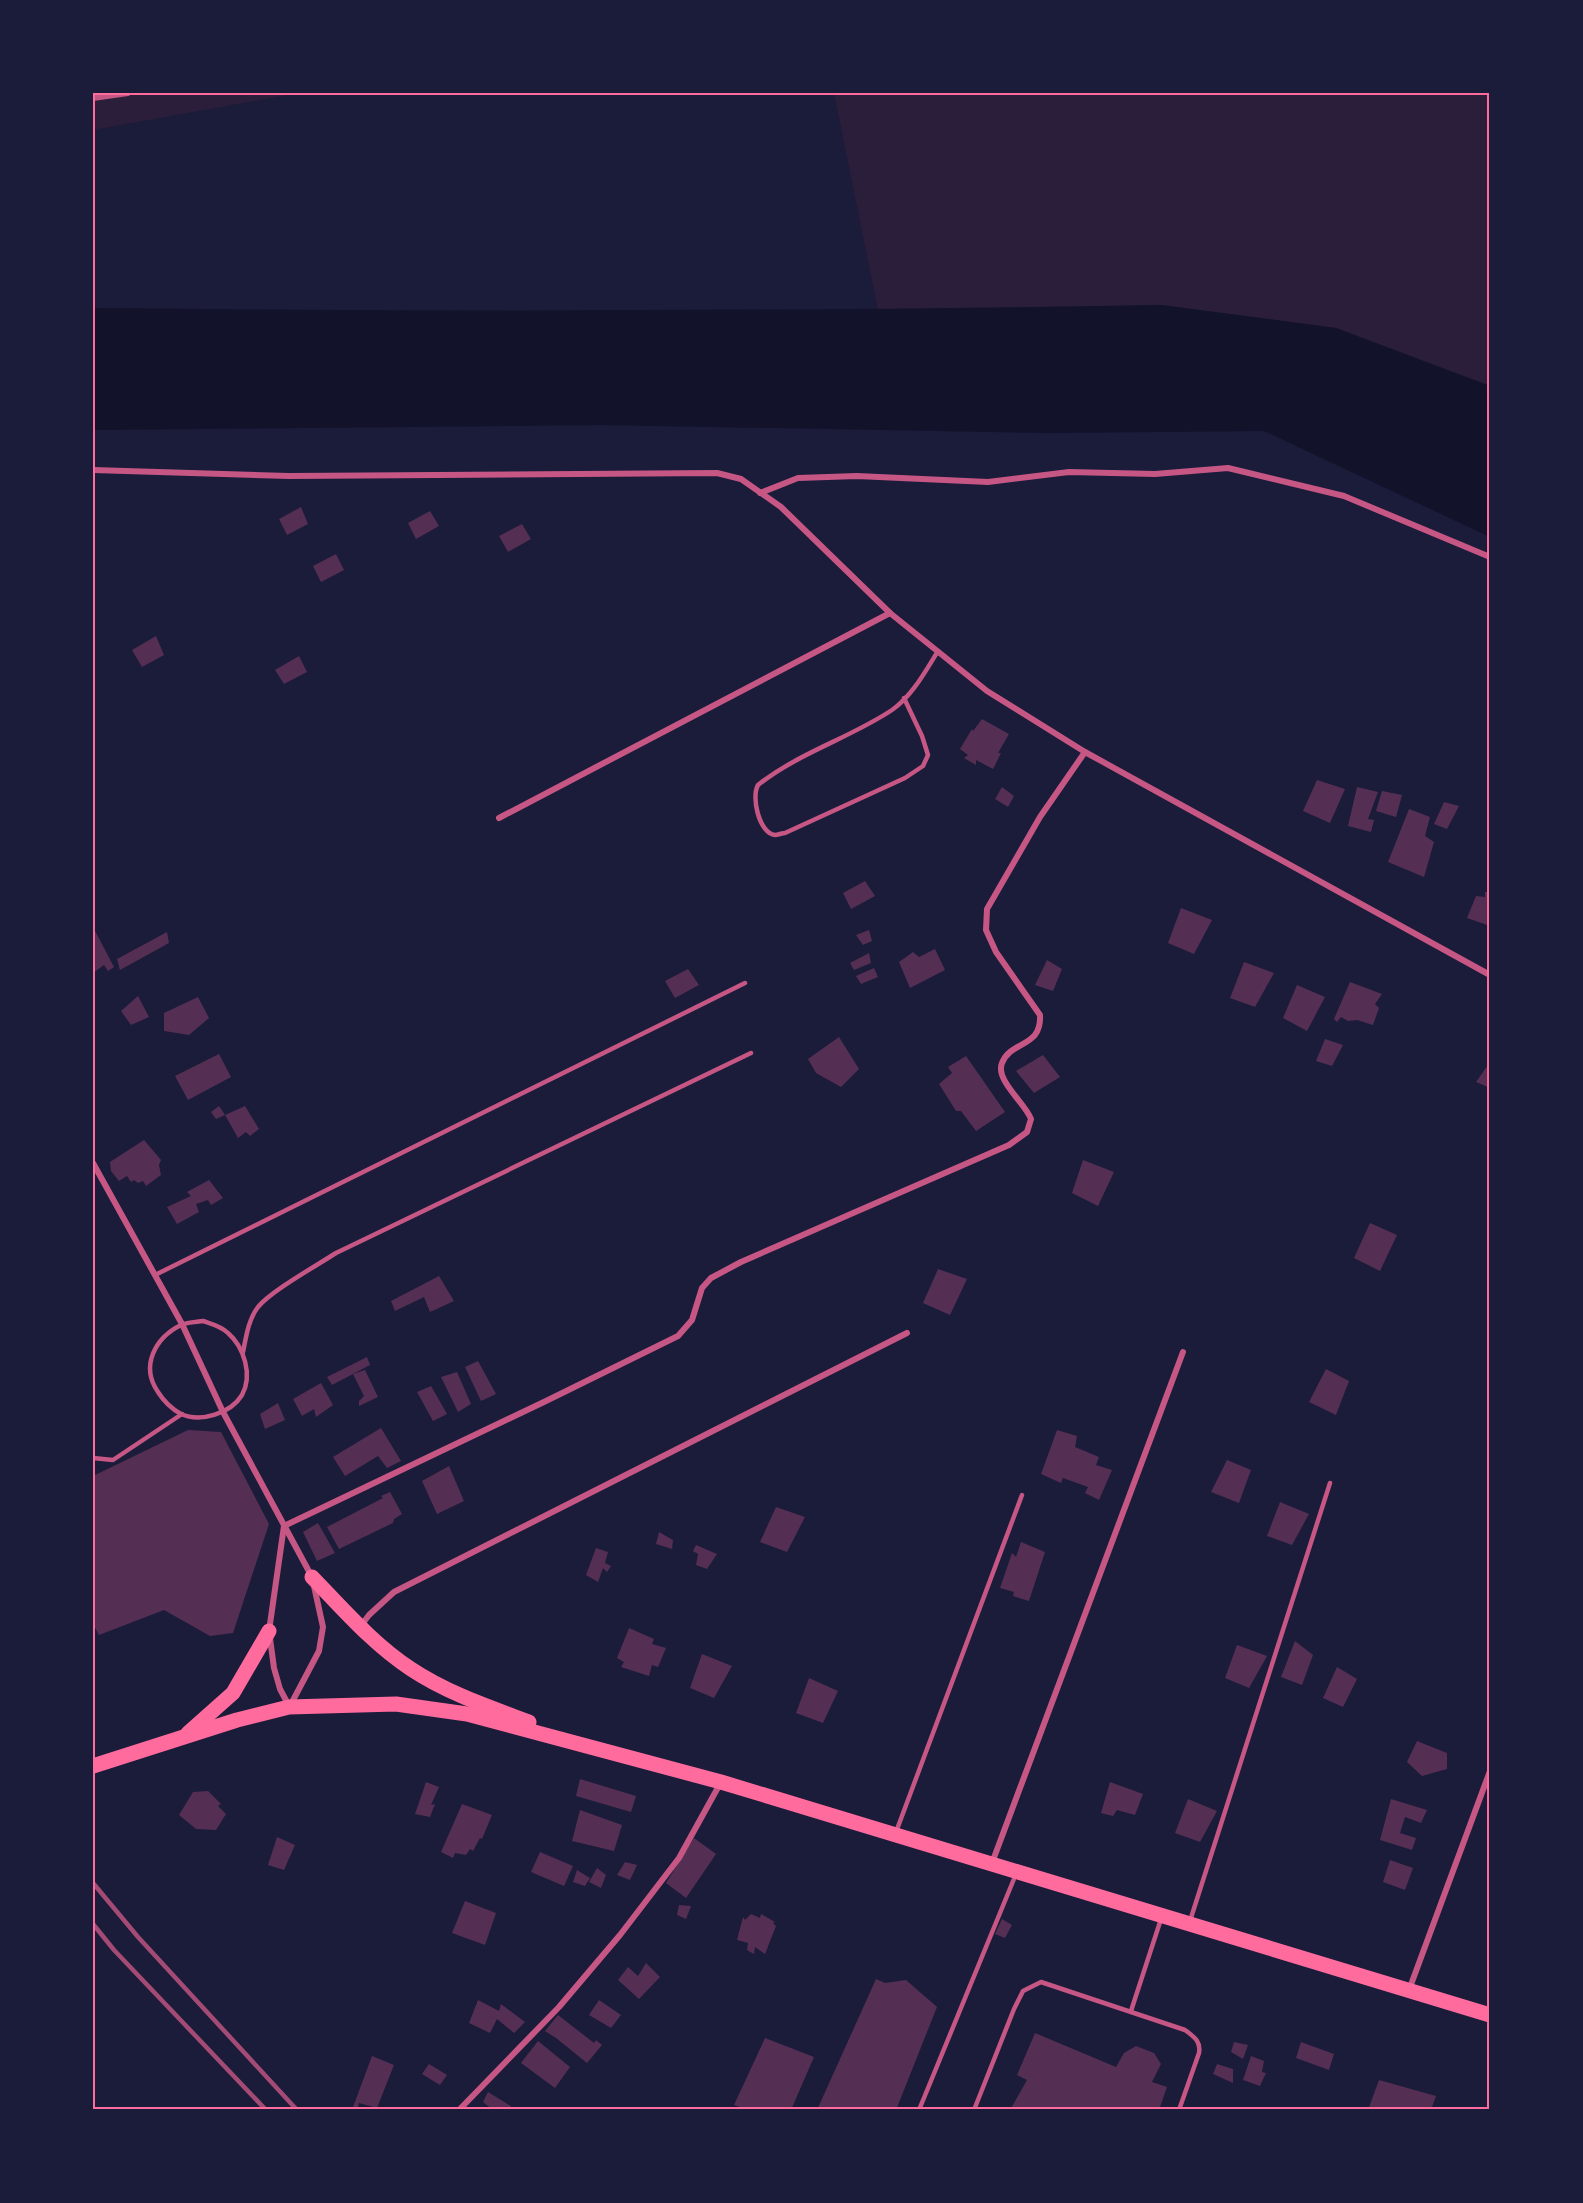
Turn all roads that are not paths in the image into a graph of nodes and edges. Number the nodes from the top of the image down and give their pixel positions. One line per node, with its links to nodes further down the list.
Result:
1 (128, 93): 2 (street)
2 (93, 98)
3 (93, 470): 4 (street)
4 (760, 493): 5 (street); 6 (street)
5 (1490, 557)
6 (890, 613): 7 (street); 10 (street)
7 (938, 651): 8 (lane); 9 (street)
8 (904, 698): 8 (lane)
9 (1085, 752): 11 (street); 25 (street)
10 (499, 818)
11 (1490, 975)
12 (745, 983): 15 (lane)
13 (750, 1053): 18 (lane)
14 (93, 1163): 15 (street)
15 (155, 1275): 16 (street)
16 (182, 1324): 18 (lane); 20 (street); 21 (lane)
17 (908, 1333): 27 (street)
18 (243, 1352): 20 (lane)
19 (1183, 1352): 36 (street)
20 (223, 1412): 21 (lane); 25 (street)
21 (182, 1414): 22 (lane)
22 (93, 1458)
23 (1330, 1483): 39 (lane)
24 (1022, 1495): 35 (lane)
25 (284, 1526): 26 (street); 28 (street)
26 (312, 1577): 27 (main road); 29 (street)
27 (360, 1627): 31 (main road)
28 (269, 1631): 29 (street); 30 (main road)
29 (290, 1707): 30 (main road); 31 (main road)
30 (184, 1736): 32 (main road)
31 (607, 1753): 34 (main road)
32 (93, 1766)
33 (1490, 1771): 40 (street)
34 (721, 1782): 35 (main road); 43 (street)
35 (895, 1834): 36 (main road)
36 (992, 1864): 37 (main road)
37 (1017, 1872): 38 (main road); 44 (lane)
38 (1162, 1915): 39 (main road); 41 (lane)
39 (1190, 1924): 40 (main road)
40 (1408, 1990): 42 (main road)
41 (1131, 2011): 45 (lane); 46 (lane)
42 (1490, 2015)
43 (459, 2110)
44 (920, 2110)
45 (974, 2110)
46 (1179, 2110)

